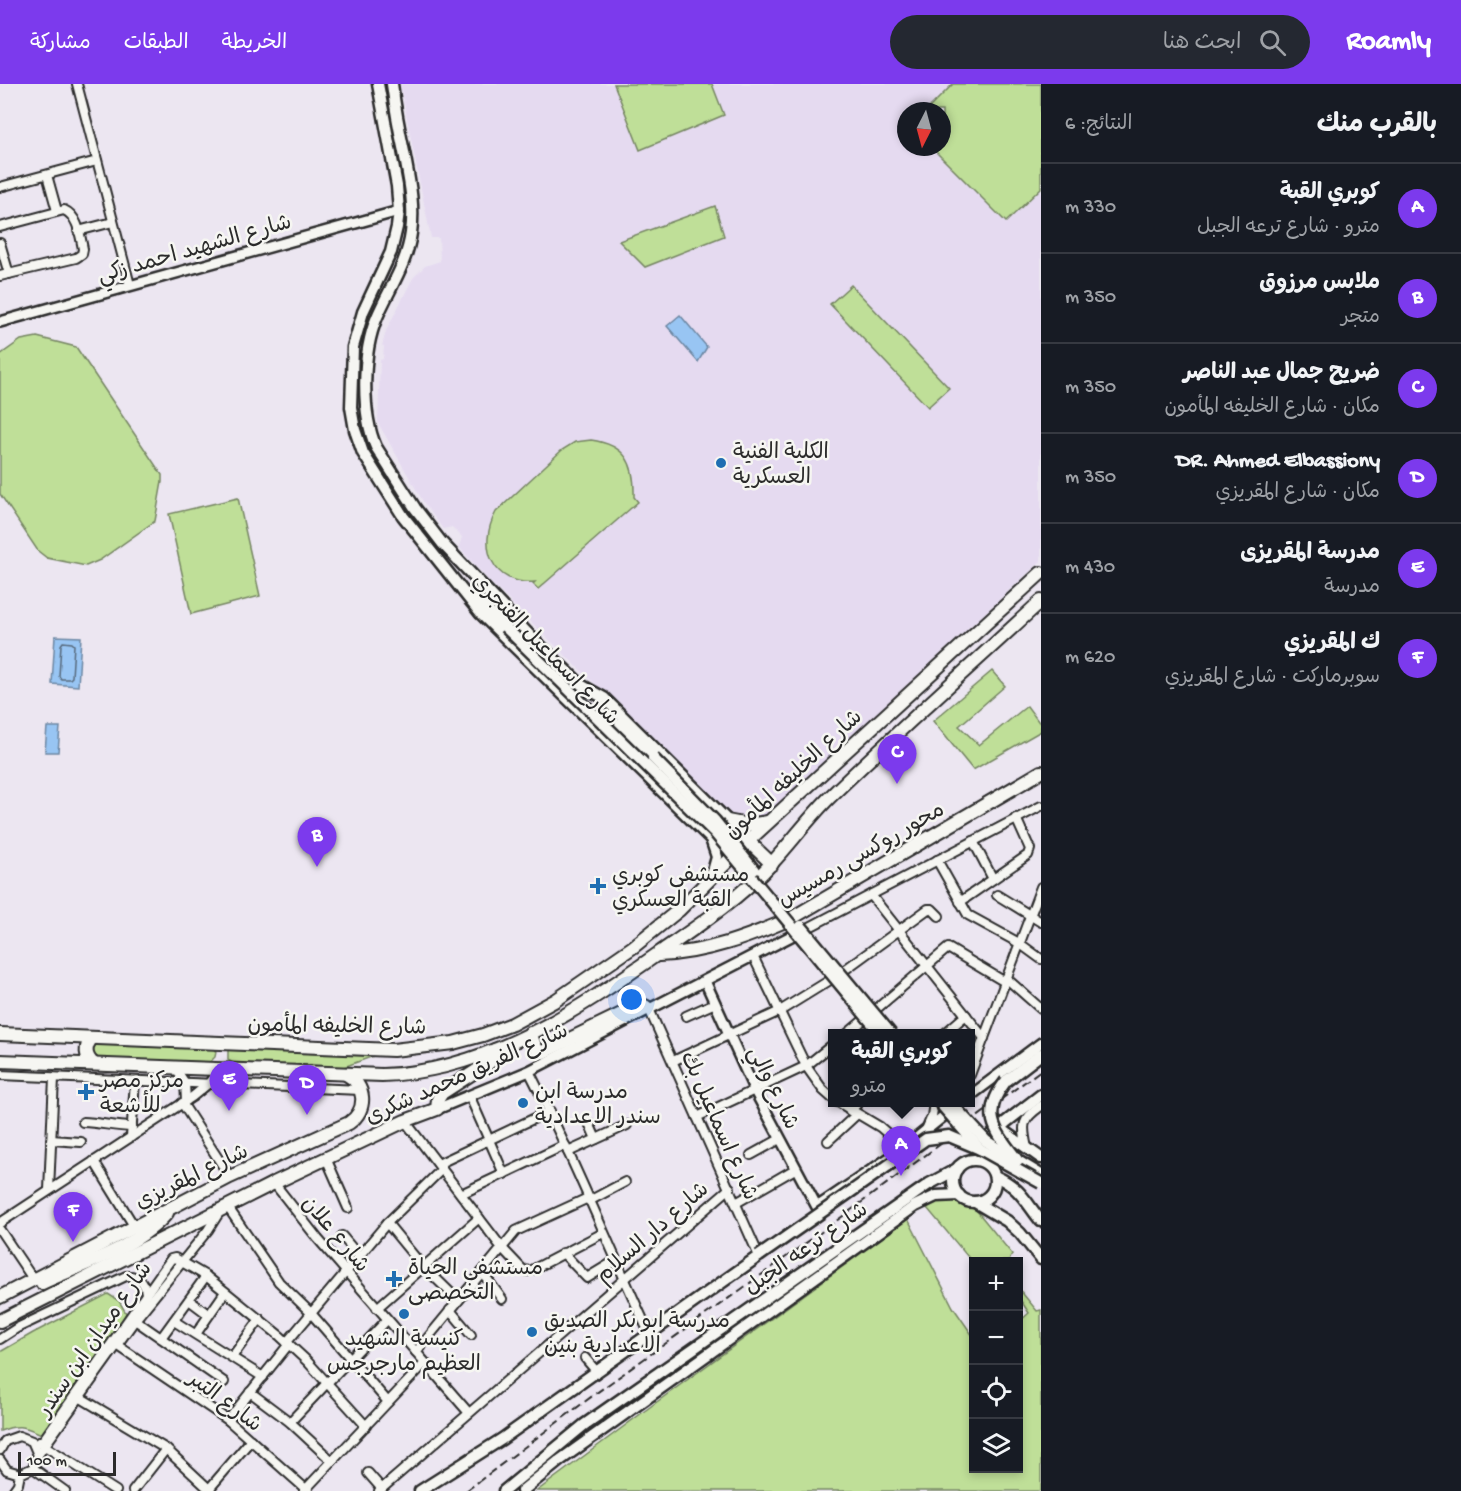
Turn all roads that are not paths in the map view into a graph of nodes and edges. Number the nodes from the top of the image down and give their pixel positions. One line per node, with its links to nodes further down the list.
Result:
1 (78, 84): 4 (street)
2 (378, 84): 7 (main road, شارع اسماعيل الفنجري)
3 (392, 84): 20 (main road, شارع اسماعيل الفنجري)
4 (97, 161): 5 (street); 9 (street)
5 (47, 175): 6 (street); 8 (street)
6 (0, 187)
7 (399, 210): 15 (street, شارع الشهيد احمد زكي); 18 (main road, شارع اسماعيل الفنجري)
8 (57, 211): 10 (street); 11 (street)
9 (113, 222): 11 (street); 15 (street)
10 (0, 227)
11 (78, 231): 13 (street)
12 (0, 243): 13 (street)
13 (9, 274): 14 (street)
14 (0, 276)
15 (130, 285): 16 (street, شارع الشهيد احمد زكي)
16 (0, 321)
17 (1041, 573): 21 (main road, شارع الخليفه المأمون)
18 (454, 579): 25 (main road, شارع اسماعيل الفنجري); 67 (main road, bridge)
19 (1041, 601): 22 (main road, شارع الخليفه المأمون)
20 (582, 685): 24 (main road); 29 (main road, شارع اسماعيل الفنجري)
21 (910, 693): 22 (main road); 23 (main road, شارع الخليفه المأمون)
22 (925, 709): 26 (main road, شارع الخليفه المأمون)
23 (876, 724): 26 (main road); 32 (main road, شارع الخليفه المأمون)
24 (622, 726): 25 (main road); 69 (main road, bridge)
25 (608, 739): 33 (main road, شارع اسماعيل الفنجري)
26 (892, 739): 37 (main road, شارع الخليفه المأمون)
27 (1039, 774): 52 (main road, محور روكسى رمسيس)
28 (1041, 806): 30 (street)
29 (716, 810): 31 (main road, شارع اسماعيل الفنجري); 33 (main road)
30 (1017, 818): 35 (street); 39 (street)
31 (727, 821): 32 (main road); 34 (main road, شارع اسماعيل الفنجري)
32 (769, 822): 34 (main road, شارع الخليفه المأمون)
33 (700, 827): 38 (main road, شارع اسماعيل الفنجري)
34 (748, 841): 37 (main road); 38 (main road, شارع الخليفه المأمون)
35 (973, 841): 36 (street); 39 (street)
36 (937, 860): 41 (street); 43 (street)
37 (772, 864): 50 (main road, شارع الخليفه المأمون)
38 (712, 876): 46 (main road, شارع الخليفه المأمون)
39 (993, 879): 43 (street)
40 (1041, 887): 44 (street)
41 (871, 895): 48 (street); 49 (street)
42 (998, 895): 44 (street)
43 (960, 902): 51 (street)
44 (1030, 914): 47 (street); 51 (street)
45 (939, 916): 49 (street)
46 (670, 918): 50 (main road); 74 (main road, شارع الخليفه المأمون)
47 (1041, 922)
48 (799, 932): 53 (street, شارع الفريق محمد شكرى); 56 (street)
49 (899, 932): 55 (street); 56 (street)
50 (687, 934): 52 (main road, شارع الخليفه المأمون)
51 (1019, 943): 54 (street); 57 (street)
52 (657, 955): 71 (main road, شارع الخليفه المأمون)
53 (753, 956): 58 (street, شارع الفريق محمد شكرى); 62 (street)
54 (1041, 959)
55 (927, 967): 57 (street); 63 (street); 65 (street)
56 (835, 976): 62 (street); 65 (street)
57 (1005, 980): 61 (street); 75 (street)
58 (705, 981): 59 (street, شارع والي); 60 (street, شارع الفريق محمد شكرى)
59 (715, 1003): 64 (street); 73 (street, شارع والي)
60 (649, 1009): 71 (main road); 81 (street, شارع اسماعيل بك); 87 (street, شارع الفريق محمد شكرى)
61 (1041, 1009)
62 (780, 1011): 73 (street); 84 (street)
63 (966, 1015): 70 (street); 75 (street)
64 (686, 1016)
65 (867, 1016): 66 (street); 68 (street)
66 (853, 1029)
67 (877, 1029)
68 (877, 1029)
69 (887, 1029)
70 (950, 1029)
71 (530, 1033): 78 (main road, شارع الخليفه المأمون)
72 (0, 1034): 74 (main road, شارع الخليفه المأمون)
73 (728, 1036): 81 (street); 95 (street, شارع والي)
74 (92, 1038): 83 (main road)
75 (984, 1038): 82 (street)
76 (1041, 1043): 96 (street)
77 (828, 1048): 84 (street)
78 (495, 1050): 88 (main road, شارع الخليفه المأمون); 108 (main road)
79 (1041, 1054): 135 (main road, bridge)
80 (0, 1061): 83 (main road, شارع الخليفه المأمون)
81 (673, 1061): 111 (street, شارع اسماعيل بك)
82 (975, 1062)
83 (94, 1064): 85 (main road, شارع الخليفه المأمون)
84 (806, 1066): 95 (street); 97 (street)
85 (175, 1068): 86 (main road, شارع الخليفه المأمون); 92 (street)
86 (220, 1069): 88 (main road, شارع الخليفه المأمون); 93 (street)
87 (529, 1071): 99 (street, شارع الفريق محمد شكرى); 109 (street)
88 (346, 1074): 94 (main road)
89 (0, 1075): 90 (street)
90 (54, 1078): 91 (street); 123 (street)
91 (135, 1081): 92 (street); 116 (street)
92 (185, 1083): 93 (street); 100 (street)
93 (208, 1084): 94 (street); 100 (street)
94 (361, 1090): 144 (main road, شارع المقريزي)
95 (755, 1091): 111 (street); 124 (street, شارع والي)
96 (975, 1092)
97 (828, 1094)
98 (1041, 1095): 117 (main road)
99 (470, 1097): 108 (street, شارع الفريق محمد شكرى); 121 (street)
100 (184, 1102): 119 (street); 144 (street)
101 (1041, 1106): 128 (street)
102 (845, 1107): 110 (street)
103 (857, 1107): 110 (street)
104 (933, 1107): 118 (street)
105 (944, 1107): 130 (main road, bridge)
106 (953, 1107): 118 (street)
107 (959, 1107): 135 (main road, bridge)
108 (437, 1110): 112 (main road, شارع الفريق محمد شكرى)
109 (550, 1111): 121 (street); 129 (street)
110 (853, 1113): 125 (street); 127 (street)
111 (697, 1117): 148 (street, شارع اسماعيل بك)
112 (405, 1121): 132 (main road, شارع الفريق محمد شكرى); 137 (street)
113 (83, 1122): 116 (street)
114 (589, 1123): 122 (street)
115 (627, 1125): 122 (street)
116 (132, 1127): 119 (street)
117 (999, 1128): 120 (main road); 138 (main road)
118 (923, 1133): 127 (street)
119 (131, 1137): 134 (street)
120 (1013, 1138): 128 (main road); 136 (main road)
121 (489, 1139): 137 (street); 141 (street)
122 (596, 1139): 129 (street)
123 (51, 1140): 126 (street); 150 (street)
124 (780, 1140): 131 (street); 139 (street, شارع والي)
125 (828, 1141)
126 (81, 1142)
127 (904, 1148): 139 (street, شارع والي)
128 (1026, 1148): 133 (main road)
129 (566, 1149): 141 (street); 153 (street)
130 (980, 1149): 140 (main road, bridge); 172 (main road, bridge)
131 (751, 1155)
132 (326, 1158): 146 (main road, شارع الفريق محمد شكرى); 158 (street)
133 (1041, 1158)
134 (94, 1161): 150 (street); 163 (street)
135 (1018, 1161): 142 (main road)
136 (987, 1164): 138 (main road); 143 (main road)
137 (440, 1166): 151 (street); 162 (street)
138 (961, 1166): 152 (main road); 167 (main road, شارع ترعه الجبل)
139 (795, 1169): 155 (street)
140 (1023, 1173): 147 (main road, bridge); 149 (main road, bridge)
141 (504, 1174): 151 (street)
142 (1041, 1175)
143 (995, 1176): 154 (main road); 160 (main road)
144 (230, 1177): 156 (main road, شارع المقريزي)
145 (624, 1182): 153 (street)
146 (274, 1183): 157 (main road, شارع الفريق محمد شكرى); 177 (street, شارع علان)
147 (1041, 1183)
148 (730, 1188): 155 (street, شارع اسماعيل بك); 181 (street, شارع دار السلام)
149 (1041, 1189)
150 (49, 1190): 161 (street)
151 (461, 1194): 159 (street)
152 (958, 1196): 154 (main road); 167 (main road, شارع ترعه الجبل)
153 (589, 1200): 165 (street); 169 (street)
154 (975, 1202): 173 (main road)
155 (736, 1203): 172 (street, شارع اسماعيل بك)
156 (171, 1207): 163 (main road, شارع المقريزي); 188 (main road)
157 (224, 1208): 168 (main road, شارع الفريق محمد شكرى); 174 (street, شارع ميدان ابن سندر); 191 (street)
158 (348, 1208)
159 (479, 1218): 169 (street); 176 (street)
160 (1041, 1221)
161 (0, 1223)
162 (387, 1223): 171 (street); 176 (street)
163 (134, 1226): 180 (main road, شارع المقريزي)
164 (0, 1230): 180 (street)
165 (603, 1233): 170 (street); 175 (street)
166 (342, 1236): 171 (street)
167 (865, 1236): 211 (main road, شارع ترعه الجبل); 214 (main road, شارع ترعه الجبل)
168 (148, 1246): 196 (main road, شارع المقريزي); 198 (main road)
169 (502, 1248): 170 (street); 178 (street)
170 (563, 1253): 175 (street)
171 (358, 1255): 177 (street)
172 (759, 1256): 201 (main road)
173 (1041, 1259)
174 (182, 1261): 179 (street); 183 (street, شارع ميدان ابن سندر); 194 (street, شارع ميدان ابن سندر)
175 (615, 1261): 181 (street)
176 (424, 1266): 187 (street); 189 (street)
177 (345, 1270): 189 (street, شارع علان); 191 (street)
178 (482, 1272): 185 (street); 187 (street)
179 (207, 1276): 182 (street); 186 (street)
180 (33, 1279): 184 (main road, شارع المقريزي)
181 (623, 1279): 201 (street); 220 (street, شارع دار السلام)
182 (225, 1292): 192 (street); 193 (street)
183 (146, 1294): 203 (street); 218 (street, شارع ميدان ابن سندر)
184 (0, 1297)
185 (502, 1299)
186 (189, 1300): 192 (street); 197 (street)
187 (458, 1300): 190 (street)
188 (0, 1306)
189 (377, 1308): 195 (street, شارع علان)
190 (450, 1310): 200 (street); 206 (street)
191 (310, 1312): 204 (street); 209 (street)
192 (209, 1315): 199 (street)
193 (260, 1319): 204 (street); 207 (street)
194 (135, 1320): 202 (street); 205 (street, شارع ميدان ابن سندر)
195 (387, 1320): 206 (street, شارع علان); 209 (street)
196 (0, 1321)
197 (174, 1321): 199 (street); 202 (street)
198 (0, 1329)
199 (196, 1334): 207 (street)
200 (471, 1335)
201 (650, 1335): 212 (main road)
202 (161, 1338): 215 (street)
203 (0, 1339)
204 (288, 1343): 213 (street); 216 (street)
205 (117, 1345): 218 (street, شارع ميدان ابن سندر); 221 (street, شارع التبر)
206 (416, 1352): 210 (street, شارع علان)
207 (232, 1357): 213 (street)
208 (585, 1358): 212 (street)
209 (350, 1359): 216 (street); 219 (street)
210 (425, 1363): 219 (street); 220 (street, شارع علان)
211 (669, 1366): 214 (main road); 243 (main road, شارع ترعه الجبل)
212 (597, 1372): 242 (main road)
213 (263, 1377): 217 (street)
214 (677, 1377): 244 (main road, شارع ترعه الجبل)
215 (224, 1382)
216 (327, 1383): 222 (street); 223 (street)
217 (250, 1392): 221 (street); 222 (street)
218 (77, 1396): 225 (street, شارع ميدان ابن سندر); 226 (street, شارع ميدان ابن سندر); 227 (street)
219 (388, 1402): 223 (street)
220 (469, 1413): 237 (street, شارع دار السلام)
221 (228, 1420): 224 (street, شارع التبر)
222 (290, 1422): 230 (street)
223 (366, 1426): 230 (street)
224 (251, 1440): 235 (street); 236 (street, شارع التبر)
225 (35, 1445): 228 (street); 229 (street)
226 (45, 1446): 229 (street, شارع ميدان ابن سندر); 240 (street)
227 (166, 1449): 235 (street); 241 (street)
228 (0, 1450)
229 (38, 1455): 232 (street, شارع ميدان ابن سندر)
230 (332, 1461): 236 (street)
231 (0, 1462): 234 (street)
232 (33, 1468): 234 (street); 239 (street)
233 (368, 1473): 237 (street)
234 (20, 1474): 238 (street)
235 (210, 1490)
236 (306, 1490)
237 (381, 1490)
238 (13, 1491)
239 (65, 1491)
240 (117, 1491)
241 (133, 1491)
242 (420, 1491)
243 (504, 1491)
244 (522, 1491)

